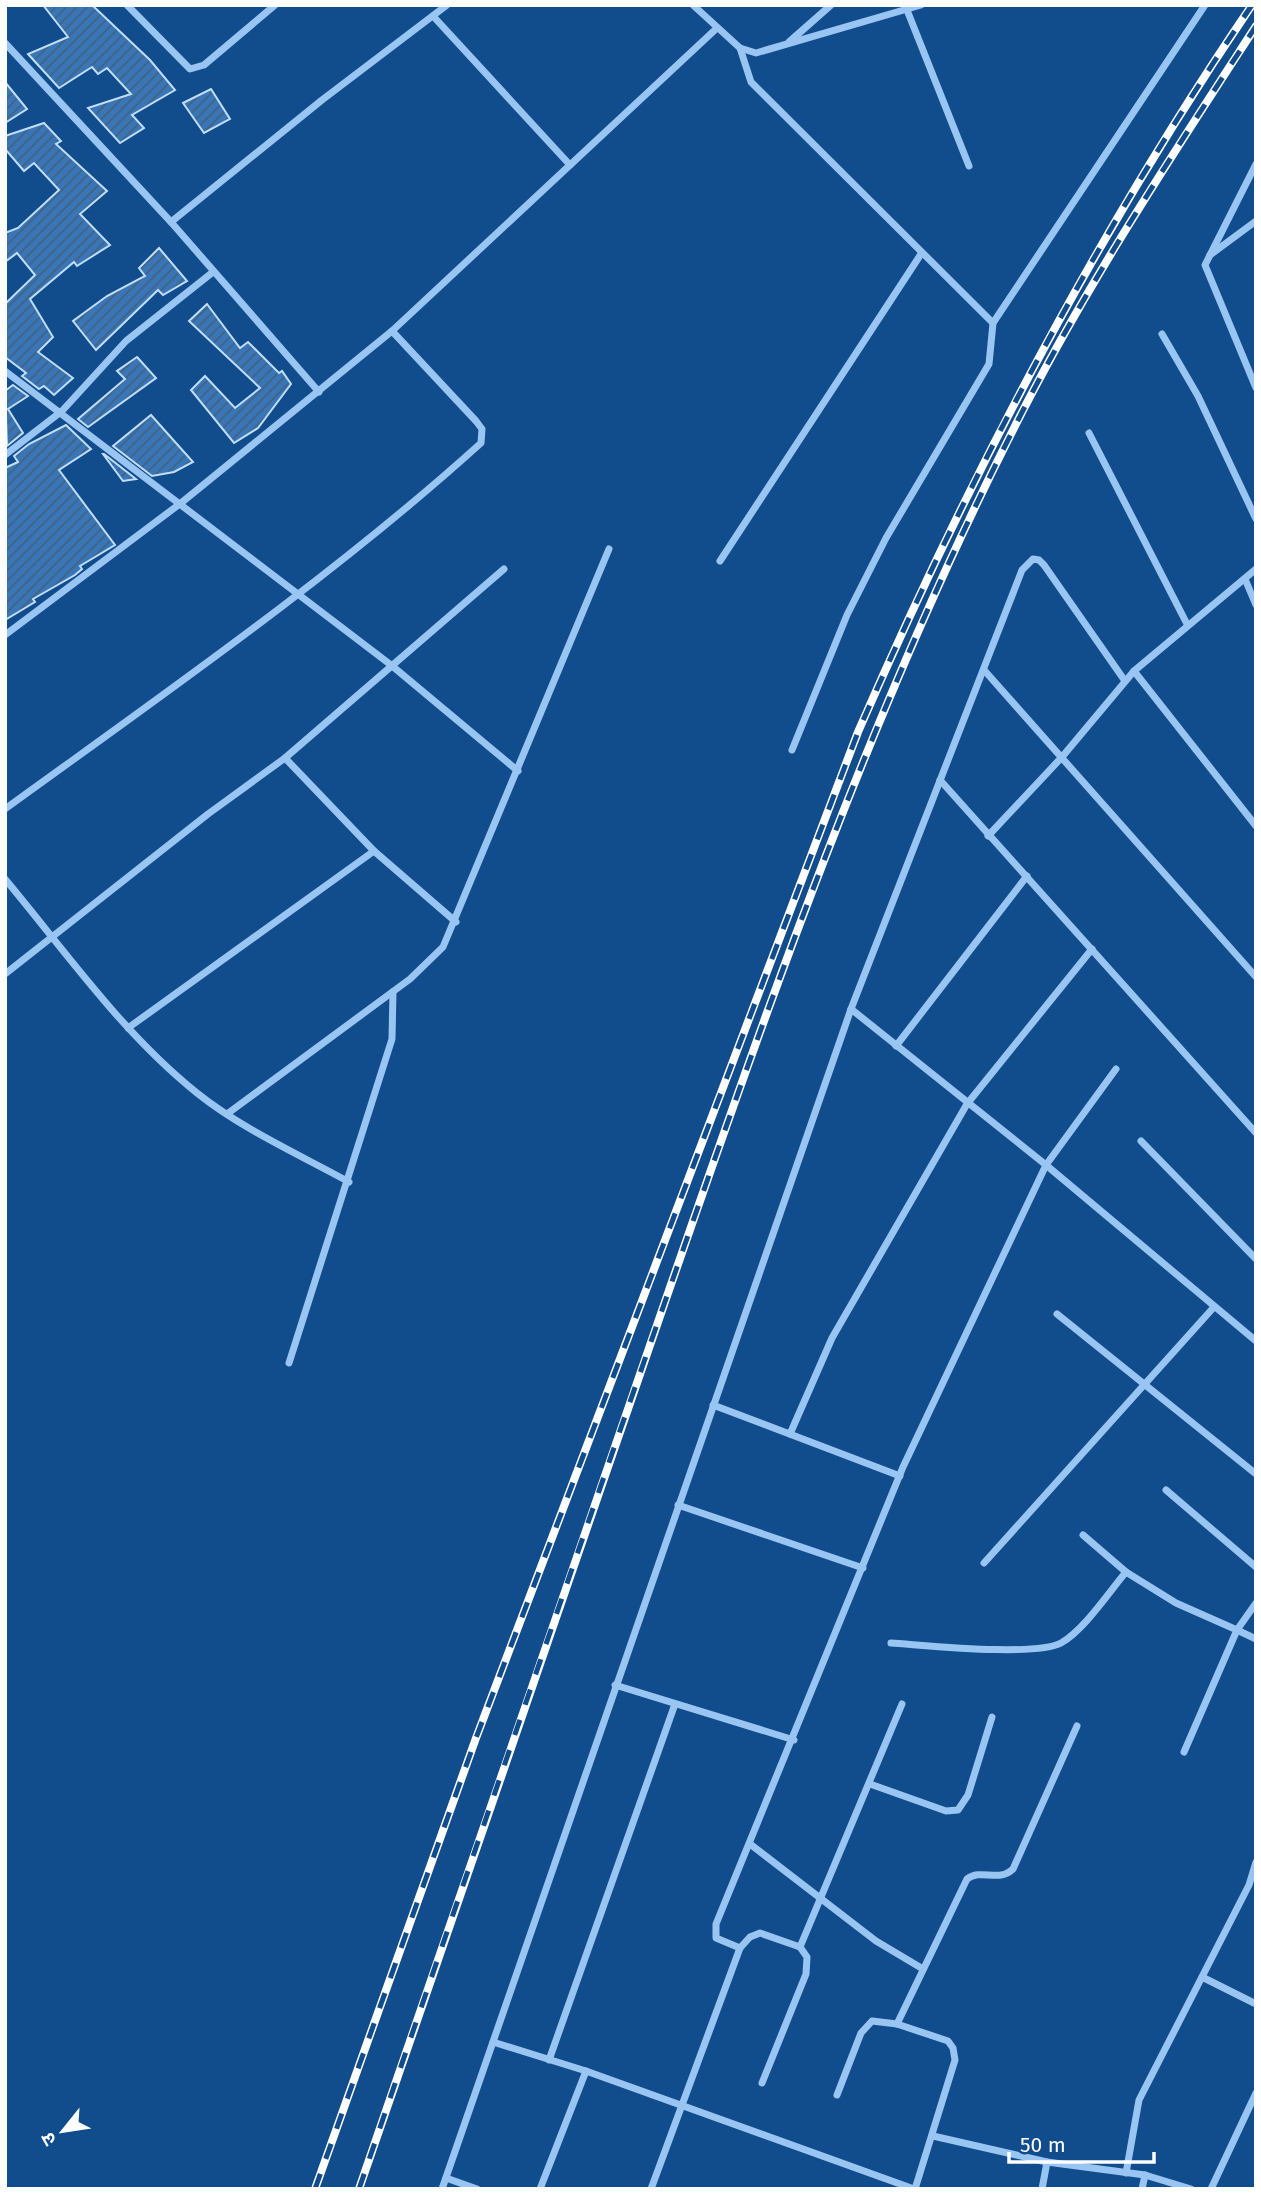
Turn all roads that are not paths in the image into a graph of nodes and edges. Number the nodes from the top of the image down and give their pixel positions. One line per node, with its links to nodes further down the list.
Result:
1 (127, 5): 2 (street)
2 (275, 5)
3 (447, 5): 9 (street)
4 (693, 5): 10 (street)
5 (831, 5): 12 (street)
6 (921, 5): 8 (street)
7 (1205, 5): 22 (street)
8 (907, 7): 12 (street); 16 (street)
9 (433, 16): 15 (street); 18 (street)
10 (717, 29): 13 (street); 15 (street)
11 (5, 43): 18 (street)
12 (786, 45): 13 (street)
13 (740, 48): 19 (street)
14 (1256, 163): 20 (street)
15 (570, 165): 23 (street)
16 (969, 166)
17 (1256, 221): 20 (street)
18 (172, 222): 21 (street)
19 (921, 254): 22 (street); 35 (street)
20 (1206, 257): 25 (street)
21 (213, 272): 28 (street); 29 (street)
22 (993, 323): 47 (street)
23 (392, 331): 28 (street); 39 (street)
24 (1162, 334): 33 (street)
25 (1252, 369): 27 (street)
26 (5, 371): 29 (street)
27 (1256, 388)
28 (318, 392): 32 (street)
29 (62, 411): 31 (street); 32 (street)
30 (1088, 433): 41 (street)
31 (5, 455)
32 (181, 503): 39 (street); 42 (street)
33 (1256, 519)
34 (609, 549): 50 (street)
35 (720, 561)
36 (503, 569): 43 (street)
37 (1256, 569): 38 (street)
38 (1245, 579): 40 (street); 41 (street)
39 (297, 593): 43 (street); 52 (street)
40 (1256, 605)
41 (1187, 624): 45 (street)
42 (5, 635)
43 (391, 665): 49 (street); 50 (street)
44 (984, 670): 46 (street); 48 (street); 51 (street)
45 (1134, 671): 46 (street); 53 (street)
46 (1125, 681): 48 (street)
47 (792, 750)
48 (1062, 757): 54 (street); 62 (street)
49 (285, 758): 55 (street); 59 (street)
50 (518, 771): 58 (street)
51 (940, 780): 54 (street); 64 (street)
52 (5, 809)
53 (1256, 826)
54 (988, 836): 56 (street)
55 (374, 851): 58 (street); 65 (street)
56 (1027, 876): 60 (street); 66 (street)
57 (5, 879): 59 (street)
58 (456, 922): 63 (street)
59 (53, 937): 61 (street); 65 (street)
60 (1092, 949): 68 (street); 70 (street)
61 (5, 974)
62 (1256, 977)
63 (393, 992): 69 (street); 73 (street)
64 (851, 1009): 66 (street); 80 (street)
65 (128, 1028): 69 (street)
66 (896, 1046): 68 (street)
67 (1116, 1069): 72 (street)
68 (967, 1104): 72 (street); 81 (street)
69 (227, 1114): 73 (street)
70 (1256, 1133)
71 (1141, 1141): 74 (street)
72 (1046, 1165): 75 (street); 83 (street)
73 (349, 1182): 78 (street)
74 (1256, 1259)
75 (1214, 1307): 77 (street); 79 (street)
76 (1057, 1314): 79 (street)
77 (1255, 1340)
78 (289, 1363)
79 (1143, 1386): 82 (street); 87 (street)
80 (713, 1405): 81 (street); 85 (street)
81 (790, 1434): 83 (street)
82 (1256, 1474)
83 (900, 1476): 88 (street)
84 (1166, 1490): 89 (street)
85 (678, 1504): 88 (street); 95 (street)
86 (1083, 1535): 90 (street)
87 (984, 1563)
88 (863, 1567): 100 (street)
89 (1256, 1567)
90 (1126, 1572): 92 (street); 94 (street)
91 (1256, 1603): 92 (street)
92 (1237, 1630): 93 (street); 101 (street)
93 (1256, 1639)
94 (891, 1643)
95 (615, 1685): 96 (street); 112 (street)
96 (675, 1704): 100 (street); 113 (street)
97 (902, 1704): 102 (street)
98 (992, 1717): 102 (street)
99 (1077, 1726): 108 (street)
100 (794, 1740): 103 (street)
101 (1184, 1752)
102 (870, 1784): 105 (street)
103 (750, 1844): 105 (street); 107 (street)
104 (1256, 1861): 109 (street)
105 (821, 1896): 106 (street); 108 (street)
106 (800, 1947): 107 (street); 115 (street)
107 (740, 1948): 118 (street)
108 (923, 1969): 111 (street)
109 (1202, 1977): 110 (street); 121 (street)
110 (1256, 2004)
111 (897, 2024): 117 (street); 119 (street)
112 (493, 2042): 113 (street); 123 (street)
113 (549, 2060): 114 (street)
114 (586, 2071): 118 (street); 126 (street)
115 (762, 2083)
116 (1256, 2092): 132 (street)
117 (837, 2095)
118 (683, 2106): 127 (street); 128 (street)
119 (933, 2136): 120 (street); 128 (street)
120 (1047, 2162): 121 (street); 129 (street)
121 (1126, 2173): 122 (street)
122 (1145, 2175): 130 (street); 131 (street)
123 (446, 2178): 124 (street); 125 (street)
124 (442, 2189)
125 (477, 2189)
126 (540, 2189)
127 (651, 2189)
128 (914, 2189)
129 (1042, 2189)
130 (1142, 2189)
131 (1191, 2189)
132 (1211, 2189)

